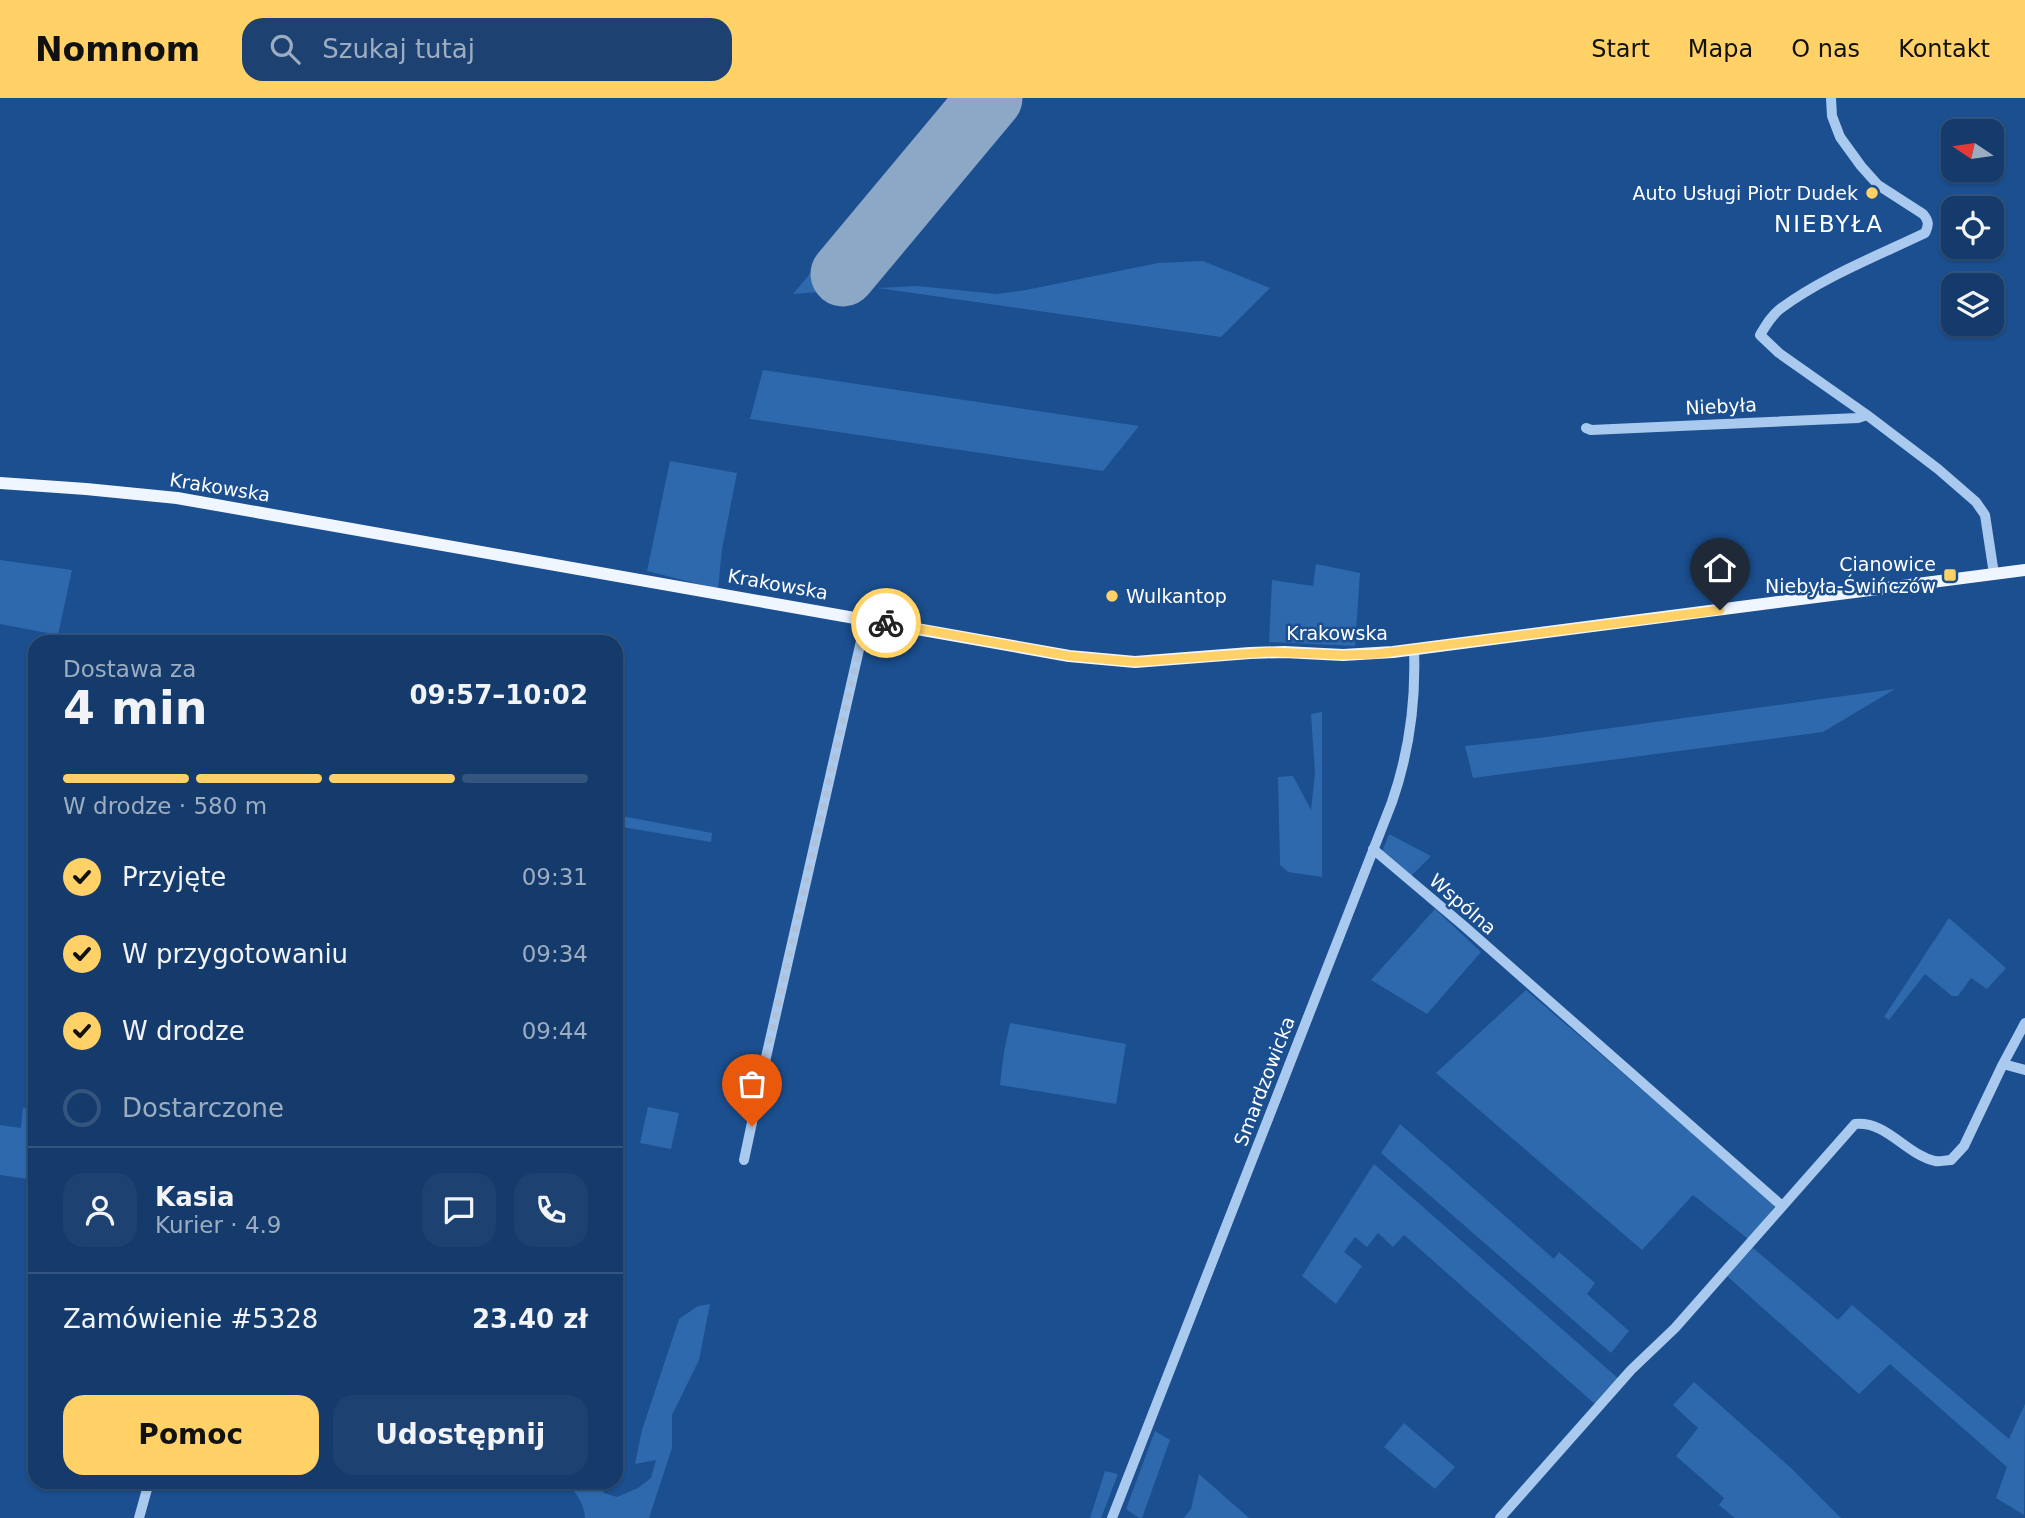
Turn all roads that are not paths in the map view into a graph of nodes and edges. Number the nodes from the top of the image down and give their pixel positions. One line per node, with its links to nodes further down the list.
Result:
1 (1831, 98): 2 (street)
2 (1863, 417): 3 (street, Niebyła); 6 (street)
3 (1586, 428)
4 (0, 483): 7 (main road, Krakowska)
5 (2025, 570): 6 (main road)
6 (1994, 574): 8 (main road, Krakowska)
7 (866, 619): 8 (main road, Krakowska); 13 (street)
8 (1415, 650): 9 (street, Smardzowicka)
9 (1373, 849): 14 (street, Wspólna); 17 (street, Smardzowicka)
10 (2025, 1023): 11 (street)
11 (2003, 1064): 12 (street); 14 (street)
12 (2025, 1070)
13 (744, 1160)
14 (1782, 1206): 18 (street)
15 (147, 1489): 16 (street)
16 (139, 1518)
17 (1112, 1518)
18 (1500, 1518)

